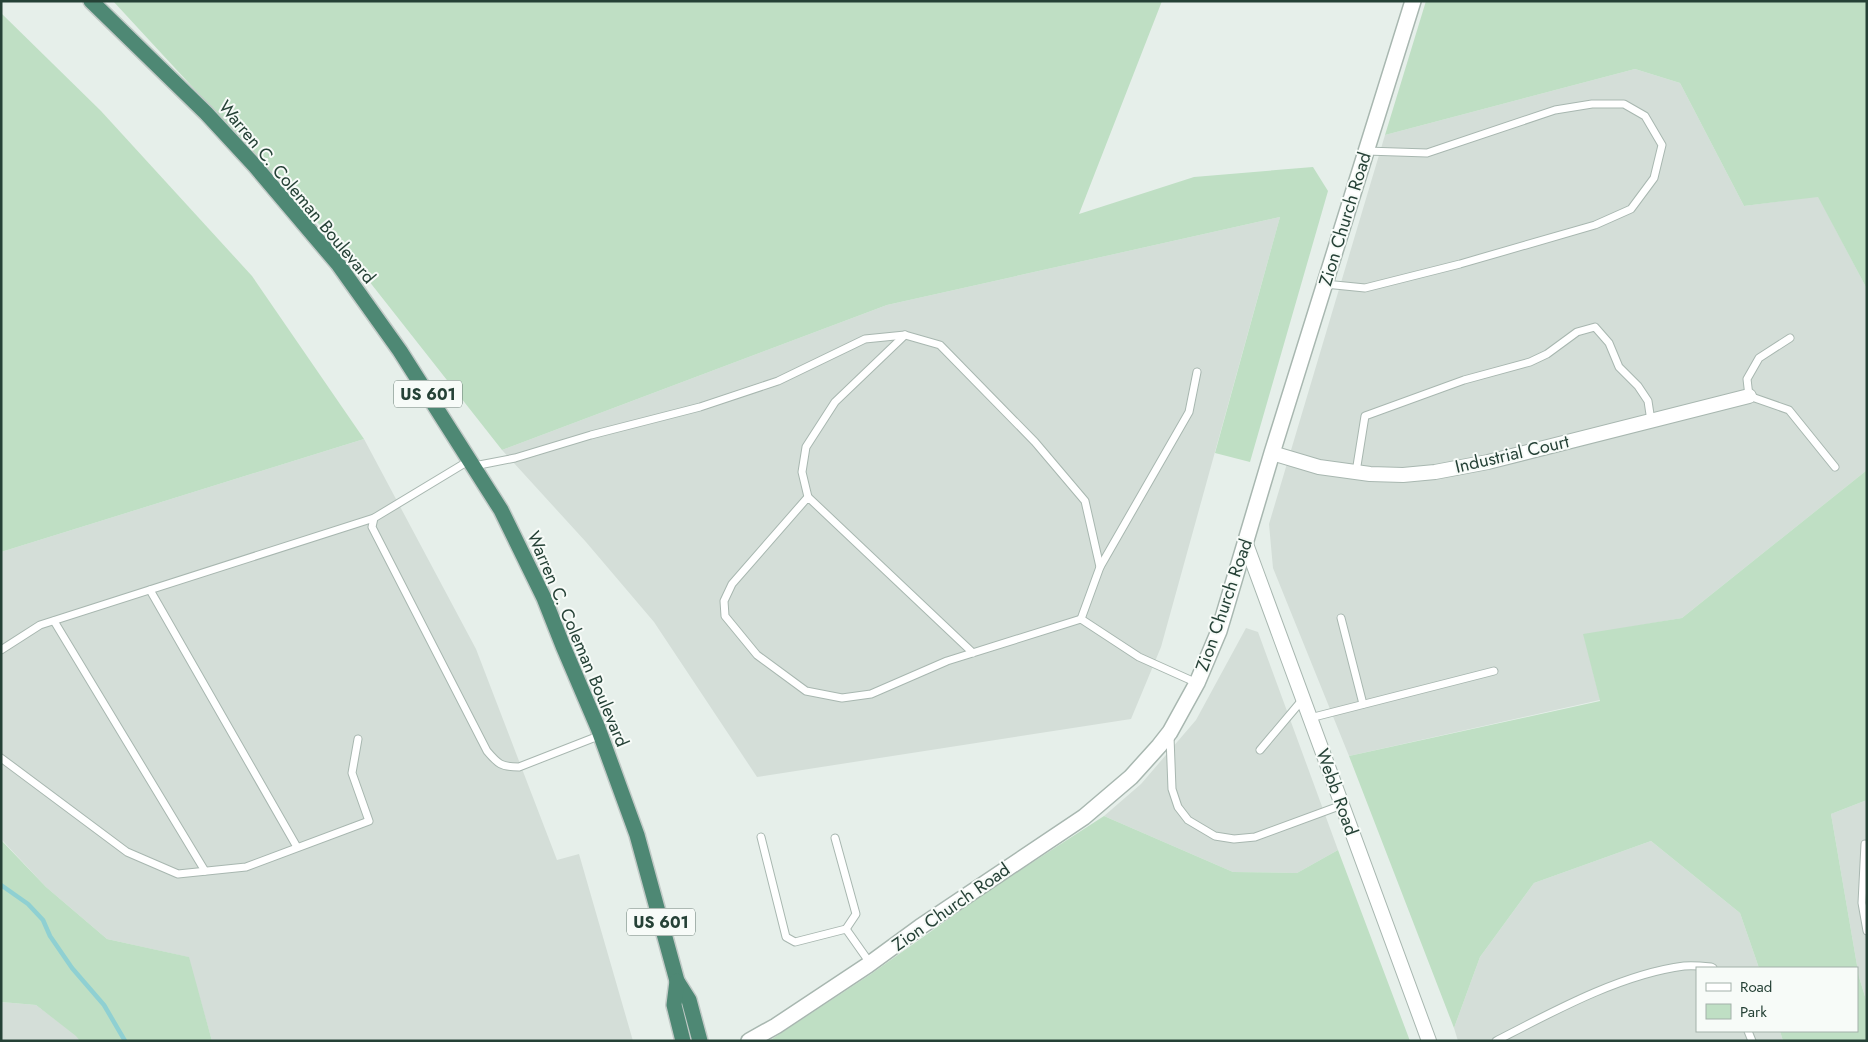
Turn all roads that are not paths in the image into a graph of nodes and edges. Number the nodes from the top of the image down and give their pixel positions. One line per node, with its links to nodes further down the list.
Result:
1 (91, 1): 11 (highway, Warren C. Coleman Boulevard / US 601)
2 (1412, 1): 3 (street, Zion Church Road)
3 (1366, 151): 4 (street, Zion Church Road); 4 (lane)
4 (1325, 284): 10 (street, Zion Church Road)
5 (905, 335): 11 (lane); 14 (lane); 17 (lane)
6 (1790, 338): 8 (lane)
7 (1198, 372): 17 (lane)
8 (1750, 396): 9 (street, Industrial Court); 12 (lane)
9 (1651, 420): 13 (street, Industrial Court); 13 (lane)
10 (1272, 452): 13 (street, Industrial Court); 16 (street, Zion Church Road)
11 (472, 463): 15 (lane); 30 (highway, Warren C. Coleman Boulevard / US 601)
12 (1834, 466)
13 (1356, 472)
14 (808, 497): 23 (lane); 23 (lane)
15 (374, 518): 18 (lane); 30 (lane)
16 (1246, 544): 25 (street, Zion Church Road); 26 (street, Webb Road)
17 (1100, 567): 19 (lane)
18 (150, 590): 21 (lane); 38 (lane)
19 (1081, 618): 23 (lane); 25 (lane)
20 (1341, 618): 27 (lane)
21 (54, 621): 22 (lane); 39 (lane)
22 (1, 650)
23 (973, 653)
24 (1494, 671): 27 (lane)
25 (1197, 683): 29 (street, Zion Church Road)
26 (1303, 699): 28 (street, Webb Road); 32 (lane)
27 (1363, 704): 28 (lane)
28 (1310, 718): 34 (street, Webb Road)
29 (1170, 732): 34 (lane); 42 (street, Zion Church Road)
30 (601, 735): 44 (highway, Warren C. Coleman Boulevard / US 601)
31 (358, 739): 38 (lane)
32 (1260, 750)
33 (1, 758): 39 (lane)
34 (1342, 805): 48 (street, Webb Road)
35 (761, 836): 40 (lane)
36 (835, 838): 40 (lane)
37 (1865, 844): 41 (lane)
38 (297, 847): 39 (lane)
39 (205, 871)
40 (846, 929): 42 (lane)
41 (1867, 931)
42 (870, 963): 47 (street, Zion Church Road)
43 (1711, 967): 49 (lane)
44 (677, 981): 45 (highway, Warren C. Coleman Boulevard / US 601); 46 (highway, Warren C. Coleman Boulevard / US 601)
45 (683, 1041)
46 (700, 1041)
47 (750, 1041)
48 (1429, 1041)
49 (1496, 1041)

